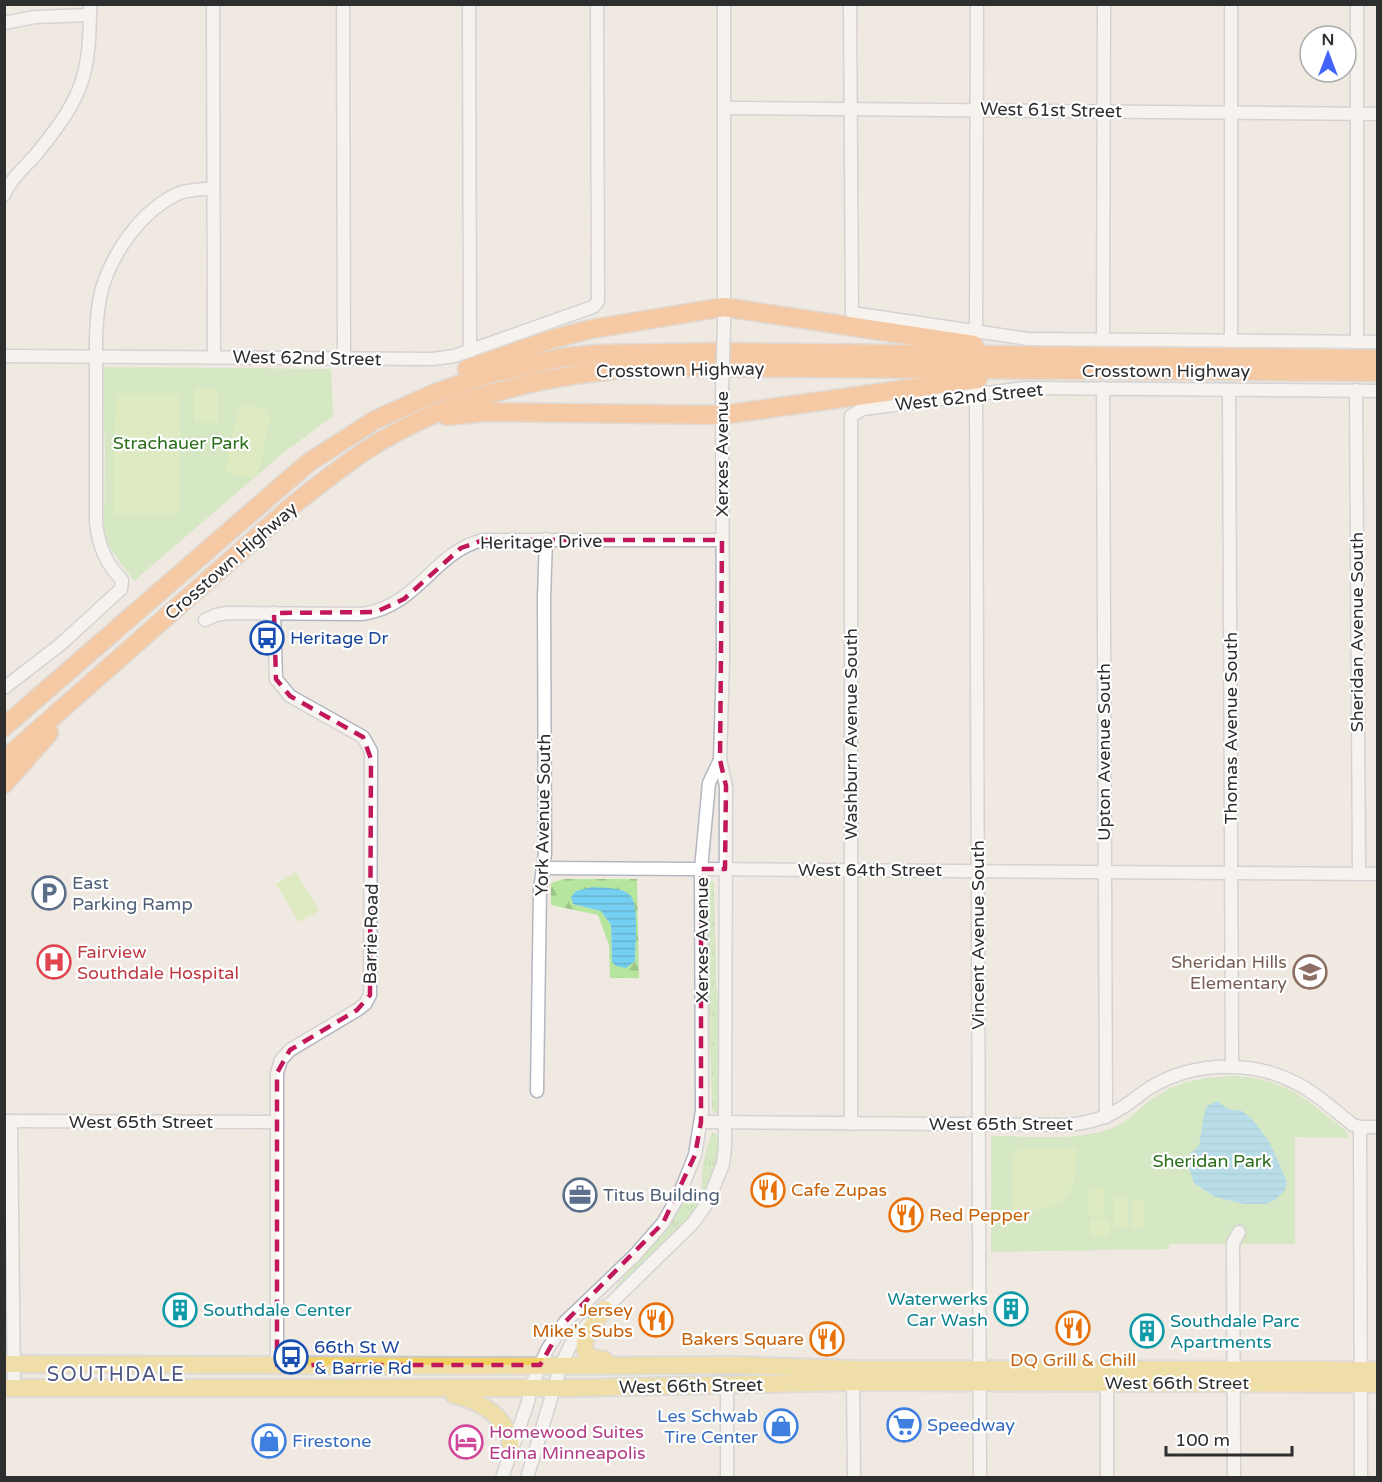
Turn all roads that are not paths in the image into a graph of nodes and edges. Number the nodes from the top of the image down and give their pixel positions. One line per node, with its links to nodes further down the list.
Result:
1 (213, 4): 21 (street)
2 (343, 4): 33 (street)
3 (470, 4): 28 (street)
4 (597, 4): 28 (street, West 62nd Street)
5 (724, 4): 13 (street, Xerxes Avenue)
6 (850, 4): 14 (street)
7 (977, 4): 15 (street)
8 (1104, 4): 16 (street)
9 (1231, 4): 17 (street)
10 (1357, 4): 18 (street)
11 (90, 10): 12 (street); 20 (street)
12 (4, 23)
13 (724, 108): 14 (street, West 61st Street); 22 (street, Xerxes Avenue)
14 (850, 110): 15 (street, West 61st Street); 23 (street)
15 (977, 110): 16 (street, West 61st Street); 23 (street)
16 (1104, 111): 17 (street, West 61st Street); 24 (street)
17 (1231, 112): 18 (street, West 61st Street); 25 (street)
18 (1357, 114): 19 (street, West 61st Street); 26 (street)
19 (1377, 114)
20 (6, 188)
21 (213, 188): 31 (street); 32 (street)
22 (724, 316): 35 (highway); 44 (street, Xerxes Avenue, bridge); 47 (highway)
23 (976, 332): 24 (street)
24 (1103, 340): 25 (street)
25 (1231, 341): 26 (street)
26 (1357, 342): 27 (street)
27 (1377, 342)
28 (470, 351): 33 (street, West 62nd Street)
29 (1377, 354): 36 (highway)
30 (4, 356): 32 (street, West 62nd Street)
31 (214, 356): 32 (street, West 62nd Street); 33 (street, West 62nd Street)
32 (96, 357): 52 (street)
33 (344, 358)
34 (1377, 359): 36 (highway, Crosstown Highway)
35 (1067, 363): 36 (highway, Crosstown Highway); 44 (highway); 46 (highway, Crosstown Highway); 47 (highway, Crosstown Highway)
36 (1328, 365): 37 (highway, Crosstown Highway); 38 (highway)
37 (1377, 372)
38 (1377, 377)
39 (1103, 388): 40 (street, West 62nd Street); 43 (street, West 62nd Street); 65 (street, Upton Avenue South)
40 (1229, 390): 41 (street, West 62nd Street); 66 (street, Thomas Avenue South)
41 (1356, 390): 42 (street, West 62nd Street); 67 (street, Sheridan Avenue South)
42 (1377, 391)
43 (976, 393): 45 (street, West 62nd Street); 64 (street, Vincent Avenue South)
44 (722, 415): 46 (highway); 49 (street, Xerxes Avenue)
45 (851, 416): 63 (street, Washburn Avenue South)
46 (427, 418): 53 (highway, Crosstown Highway)
47 (375, 420): 54 (highway, Crosstown Highway)
48 (546, 539): 49 (street, Heritage Drive); 50 (street, Heritage Drive); 60 (street, York Avenue South)
49 (722, 540): 58 (street, Xerxes Avenue)
50 (274, 613): 51 (street, Heritage Drive); 73 (street, Barrie Road)
51 (205, 620)
52 (4, 688)
53 (82, 692): 57 (highway, Crosstown Highway); 59 (highway)
54 (42, 695): 55 (highway); 56 (highway, Crosstown Highway)
55 (4, 715)
56 (4, 727)
57 (4, 760)
58 (720, 760): 61 (street, Xerxes Avenue); 62 (street, Xerxes Avenue)
59 (4, 784)
60 (543, 868): 61 (street, West 64th Street); 70 (street, York Avenue South)
61 (701, 869): 62 (street, West 64th Street); 74 (street, Xerxes Avenue)
62 (725, 869): 63 (street, West 64th Street); 75 (street, Xerxes Avenue)
63 (852, 870): 64 (street, West 64th Street); 76 (street, Washburn Avenue South)
64 (978, 871): 65 (street, West 64th Street); 77 (street, Vincent Avenue South)
65 (1105, 872): 66 (street, West 64th Street); 71 (street, Upton Avenue South)
66 (1231, 873): 67 (street, West 64th Street); 69 (street, Thomas Avenue South)
67 (1359, 874): 68 (street, West 64th Street)
68 (1377, 874)
69 (1232, 1067): 71 (street, West 65th Street); 78 (street, West 65th Street)
70 (537, 1091)
71 (1106, 1117): 77 (street, West 65th Street)
72 (8, 1121): 73 (street, West 65th Street); 82 (street)
73 (277, 1122): 84 (street, Barrie Road)
74 (701, 1122): 75 (street, West 65th Street); 85 (street)
75 (726, 1122): 76 (street, West 65th Street); 81 (street)
76 (851, 1124): 77 (street, West 65th Street)
77 (979, 1124): 90 (street, Vincent Avenue South)
78 (1360, 1127): 79 (street); 93 (street)
79 (1377, 1127)
80 (1239, 1232): 92 (street)
81 (610, 1305): 86 (street); 87 (main road)
82 (9, 1364): 83 (main road, West 66th Street); 96 (street)
83 (152, 1365): 84 (main road, West 66th Street); 98 (main road)
84 (277, 1365): 85 (main road, West 66th Street); 99 (main road)
85 (540, 1365): 86 (main road, West 66th Street); 95 (street)
86 (561, 1365): 87 (main road, West 66th Street); 97 (street)
87 (654, 1365): 88 (main road, West 66th Street)
88 (800, 1367): 89 (main road, West 66th Street); 94 (main road)
89 (853, 1375): 90 (main road, West 66th Street); 94 (main road, West 66th Street); 105 (street)
90 (980, 1375): 91 (main road, West 66th Street); 106 (street, Vincent Avenue South)
91 (1107, 1376): 92 (main road, West 66th Street); 107 (street)
92 (1233, 1377): 93 (main road, West 66th Street); 108 (street)
93 (1369, 1377): 109 (street)
94 (727, 1384): 97 (main road, West 66th Street); 104 (street)
95 (531, 1387): 97 (main road, West 66th Street); 100 (main road, West 66th Street); 101 (street)
96 (9, 1388): 98 (main road, West 66th Street)
97 (554, 1388): 103 (street)
98 (170, 1389): 99 (main road, West 66th Street)
99 (237, 1389): 100 (main road, West 66th Street)
100 (433, 1389): 101 (main road)
101 (511, 1449): 102 (street)
102 (502, 1478)
103 (527, 1478)
104 (728, 1478)
105 (854, 1478)
106 (980, 1478)
107 (1107, 1478)
108 (1234, 1478)
109 (1361, 1478)

